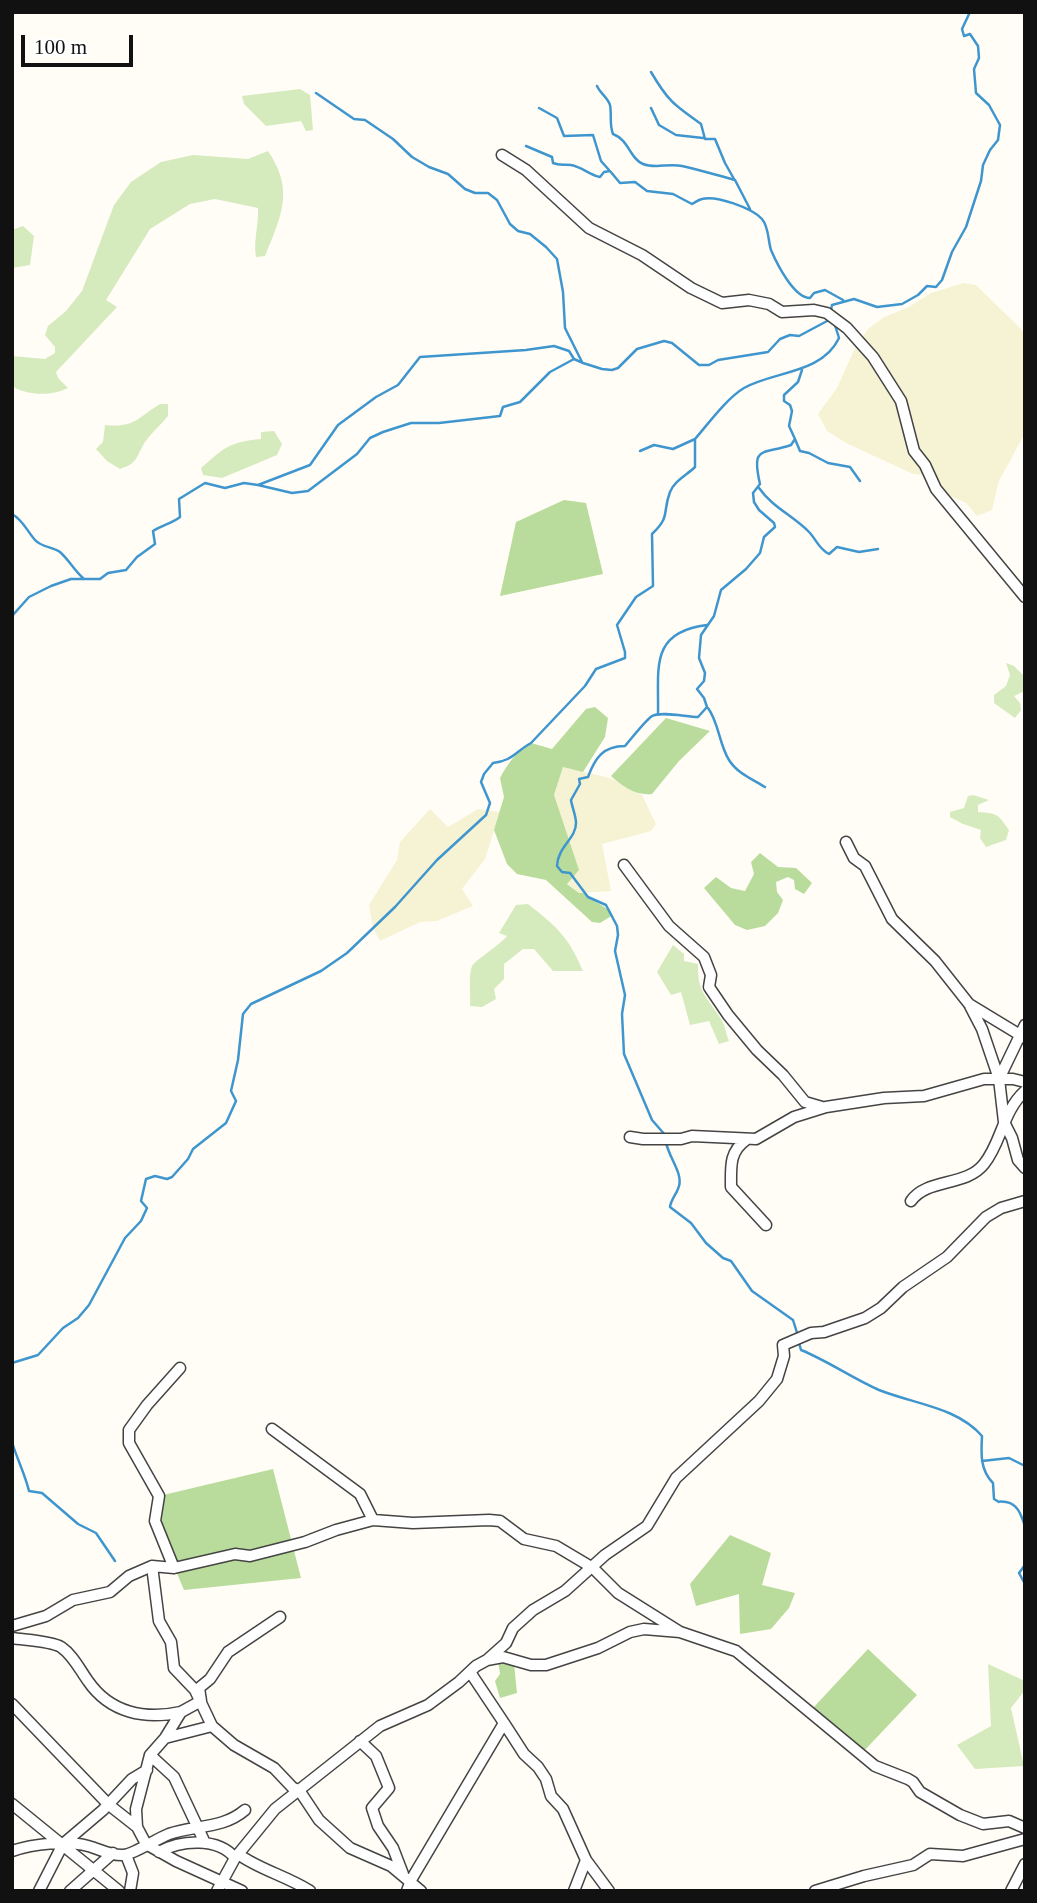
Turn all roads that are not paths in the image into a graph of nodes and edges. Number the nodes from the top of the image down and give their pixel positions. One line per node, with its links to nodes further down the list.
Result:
1 (502, 155): 2 (street)
2 (1025, 597)
3 (846, 842): 5 (street)
4 (624, 865): 10 (street)
5 (969, 1004): 6 (street); 7 (street)
6 (1023, 1033): 7 (street)
7 (999, 1079): 8 (street); 10 (street); 11 (street)
8 (1025, 1082)
9 (1025, 1091): 11 (street)
10 (824, 1108): 13 (street)
11 (1004, 1122): 14 (street); 15 (street)
12 (631, 1137): 13 (street)
13 (746, 1140): 17 (street)
14 (1025, 1168)
15 (911, 1201)
16 (1025, 1201): 23 (street)
17 (766, 1225)
18 (180, 1368): 22 (street)
19 (272, 1429): 20 (street)
20 (373, 1520): 22 (street); 23 (street)
21 (152, 1566): 22 (street); 25 (street); 30 (street)
22 (174, 1568)
23 (593, 1568): 26 (street); 28 (street)
24 (280, 1617): 30 (street)
25 (12, 1626)
26 (680, 1632): 28 (street); 44 (street)
27 (12, 1638): 32 (street)
28 (487, 1661): 29 (street)
29 (471, 1672): 33 (street); 36 (street)
30 (201, 1701): 32 (street); 34 (street)
31 (12, 1704): 41 (street)
32 (181, 1712): 35 (street)
33 (504, 1723): 55 (street); 58 (street)
34 (212, 1726): 35 (street); 39 (street)
35 (165, 1738): 37 (street)
36 (360, 1741): 39 (street); 58 (street)
37 (150, 1755): 38 (street); 45 (street)
38 (147, 1770): 41 (street); 43 (street)
39 (299, 1790): 54 (street); 58 (street)
40 (12, 1804): 48 (street)
41 (109, 1805): 43 (street); 48 (street)
42 (245, 1810): 45 (street)
43 (137, 1827): 49 (street)
44 (1025, 1828)
45 (196, 1829): 47 (street); 49 (street)
46 (1025, 1839): 69 (street)
47 (205, 1843): 51 (street); 54 (street)
48 (63, 1844): 50 (street); 52 (street); 57 (street); 60 (street)
49 (146, 1844): 51 (street); 53 (street)
50 (12, 1851)
51 (159, 1852): 59 (street)
52 (113, 1853): 53 (street); 57 (street)
53 (126, 1855): 63 (street)
54 (237, 1856): 59 (street); 65 (street)
55 (586, 1860): 67 (street); 68 (street)
56 (1025, 1864): 70 (street)
57 (93, 1871): 61 (street); 62 (street)
58 (407, 1882): 66 (street)
59 (219, 1886): 64 (street)
60 (39, 1891)
61 (70, 1891)
62 (119, 1891)
63 (130, 1891)
64 (243, 1891)
65 (310, 1891)
66 (421, 1891)
67 (574, 1891)
68 (609, 1891)
69 (815, 1891)
70 (1011, 1891)

